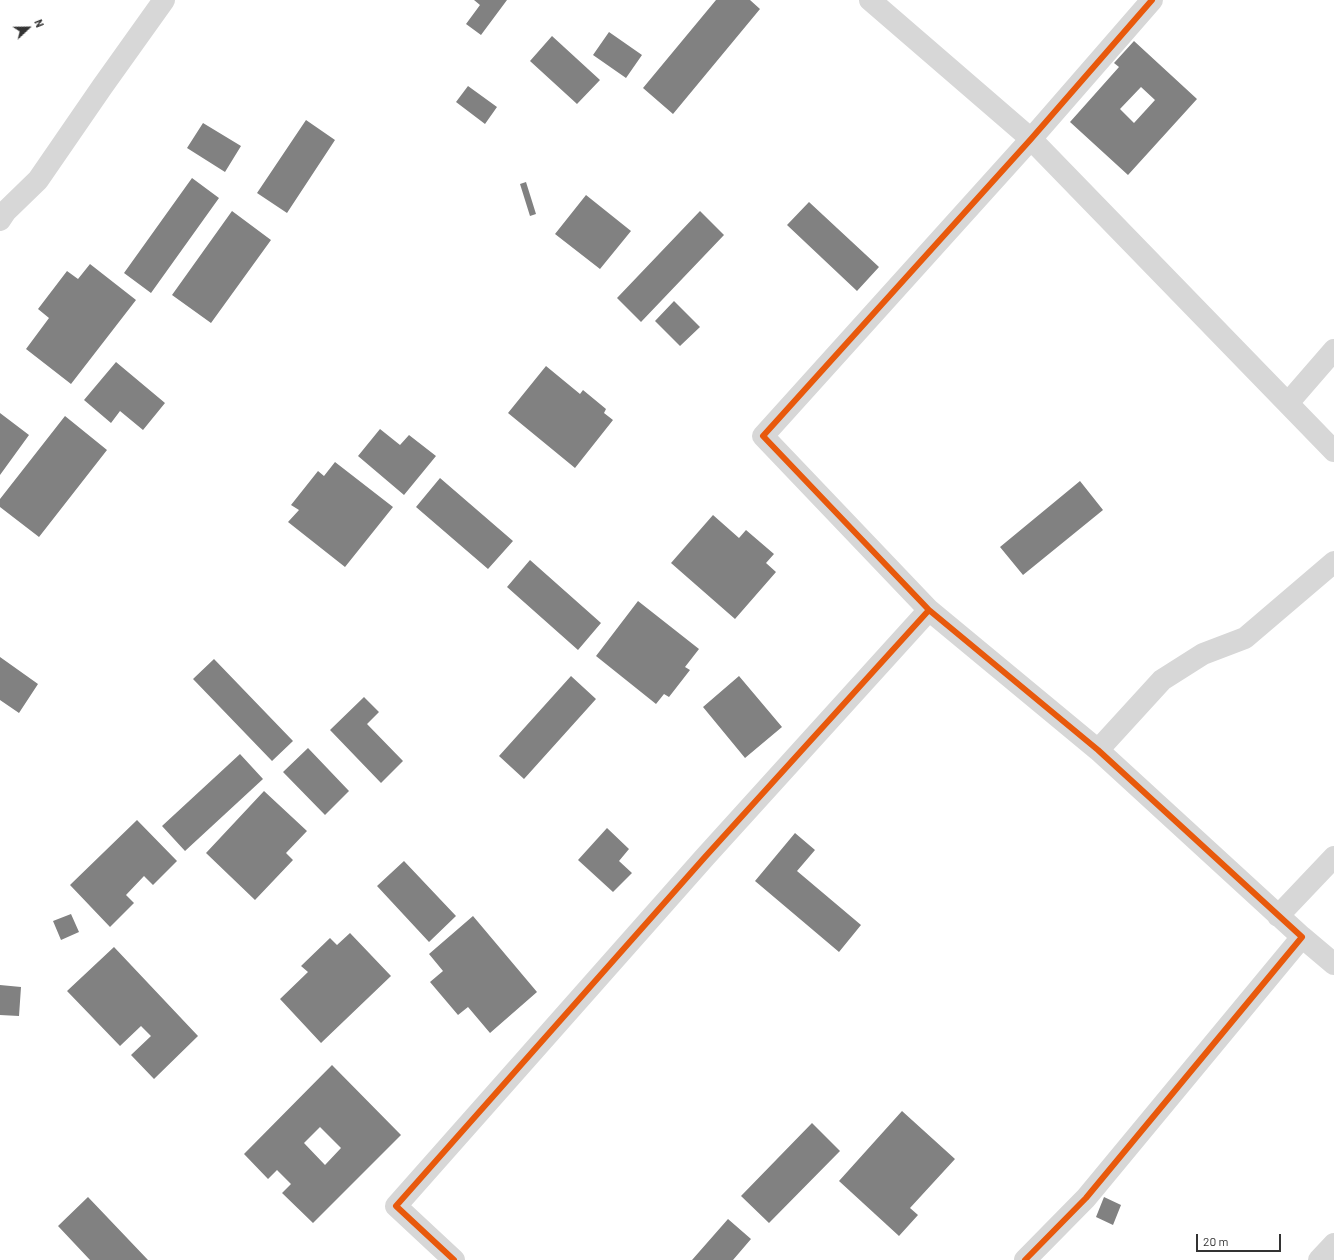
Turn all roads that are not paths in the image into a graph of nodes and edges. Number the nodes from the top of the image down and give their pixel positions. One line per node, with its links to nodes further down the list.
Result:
1 (164, 0): 5 (street)
2 (870, 0): 4 (street)
3 (1152, 0): 4 (street)
4 (1031, 139): 7 (street); 10 (street)
5 (0, 220)
6 (1334, 350): 7 (street)
7 (1288, 403): 8 (street)
8 (1334, 451)
9 (1334, 562): 11 (street)
10 (929, 610): 11 (street); 17 (street)
11 (1098, 750): 13 (street)
12 (1334, 857): 13 (street)
13 (1278, 916): 14 (street)
14 (1302, 937): 15 (street); 18 (street)
15 (1334, 964)
16 (1334, 1244): 19 (street)
17 (454, 1260)
18 (1025, 1260)
19 (1319, 1260)

